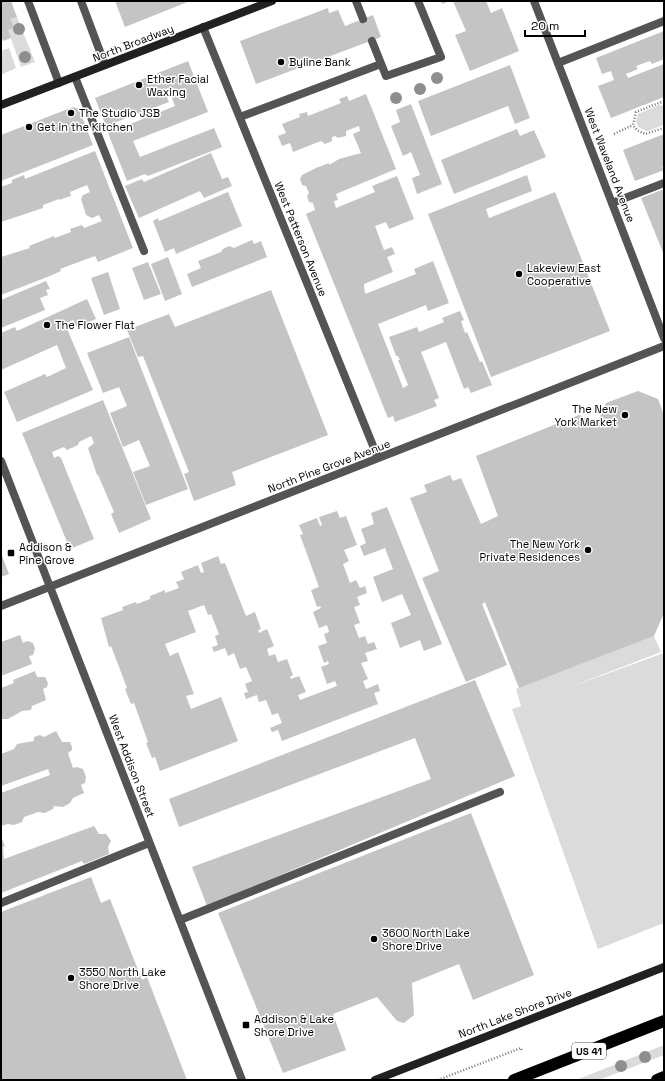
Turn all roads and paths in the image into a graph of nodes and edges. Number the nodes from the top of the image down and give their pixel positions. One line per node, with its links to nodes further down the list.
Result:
1 (28, 1): 15 (street)
2 (81, 1): 13 (street)
3 (272, 1): 9 (main road, North Broadway)
4 (356, 1): 7 (street)
5 (418, 1): 12 (street)
6 (534, 1): 11 (street, West Waveland Avenue)
7 (363, 19)
8 (664, 22): 11 (street)
9 (204, 28): 13 (main road, North Broadway); 18 (street, West Patterson Avenue)
10 (372, 40): 12 (street)
11 (558, 63): 23 (street, West Waveland Avenue)
12 (381, 64): 18 (street)
13 (105, 65): 14 (main road, North Broadway)
14 (75, 77): 15 (main road, North Broadway); 24 (street)
15 (59, 83): 17 (main road, North Broadway)
16 (664, 101): 19 (path)
17 (1, 105)
18 (240, 117): 27 (street, West Patterson Avenue)
19 (633, 125): 20 (path); 21 (path)
20 (664, 128)
21 (614, 134)
22 (664, 183): 23 (street)
23 (612, 203): 25 (street, West Waveland Avenue)
24 (144, 251)
25 (664, 338)
26 (664, 346): 27 (street, North Pine Grove Avenue)
27 (378, 458): 29 (street, North Pine Grove Avenue)
28 (1, 461): 29 (street, West Addison Street)
29 (50, 587): 30 (street, North Pine Grove Avenue); 32 (street, West Addison Street)
30 (1, 606)
31 (500, 792): 34 (street)
32 (149, 843): 33 (street); 34 (street, West Addison Street)
33 (1, 903)
34 (180, 920): 39 (street, West Addison Street)
35 (664, 967): 40 (main road, North Lake Shore Drive)
36 (664, 1021): 42 (highway, US 41)
37 (522, 1051): 41 (path)
38 (664, 1077): 43 (highway)
39 (242, 1080)
40 (375, 1080)
41 (438, 1080)
42 (514, 1080)
43 (657, 1080)

